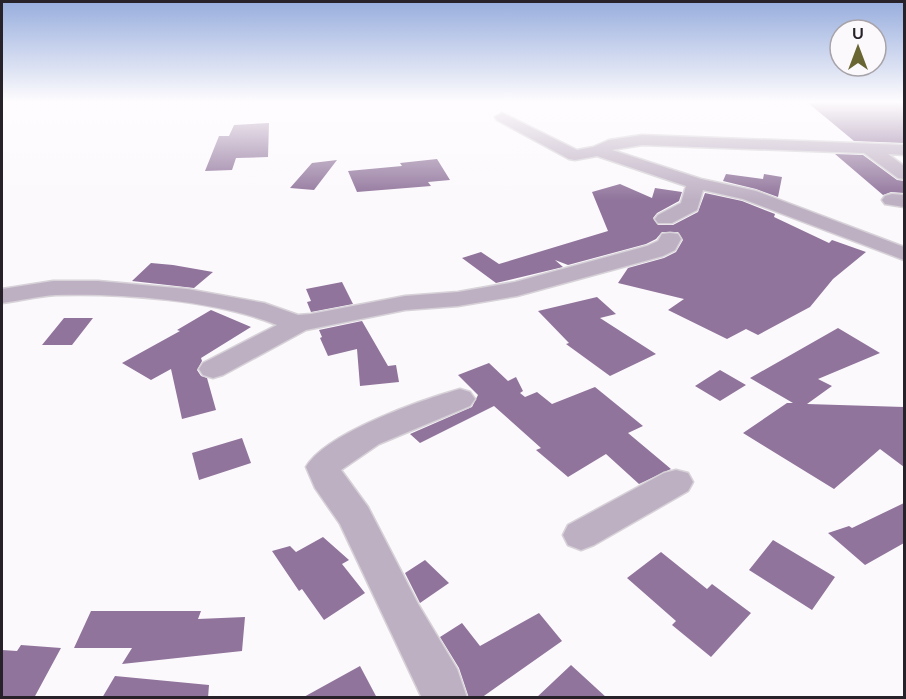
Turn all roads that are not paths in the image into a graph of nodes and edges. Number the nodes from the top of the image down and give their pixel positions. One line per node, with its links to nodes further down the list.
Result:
1 (534, 135): 4 (street)
2 (869, 149): 3 (street); 4 (street); 5 (street)
3 (904, 150)
4 (598, 152): 6 (street)
5 (904, 174)
6 (696, 183): 7 (street); 9 (street)
7 (904, 254)
8 (2, 296): 9 (street)
9 (300, 323): 10 (street)
10 (213, 369)
11 (460, 399): 14 (street)
12 (676, 482): 13 (street)
13 (581, 536)
14 (445, 698)

